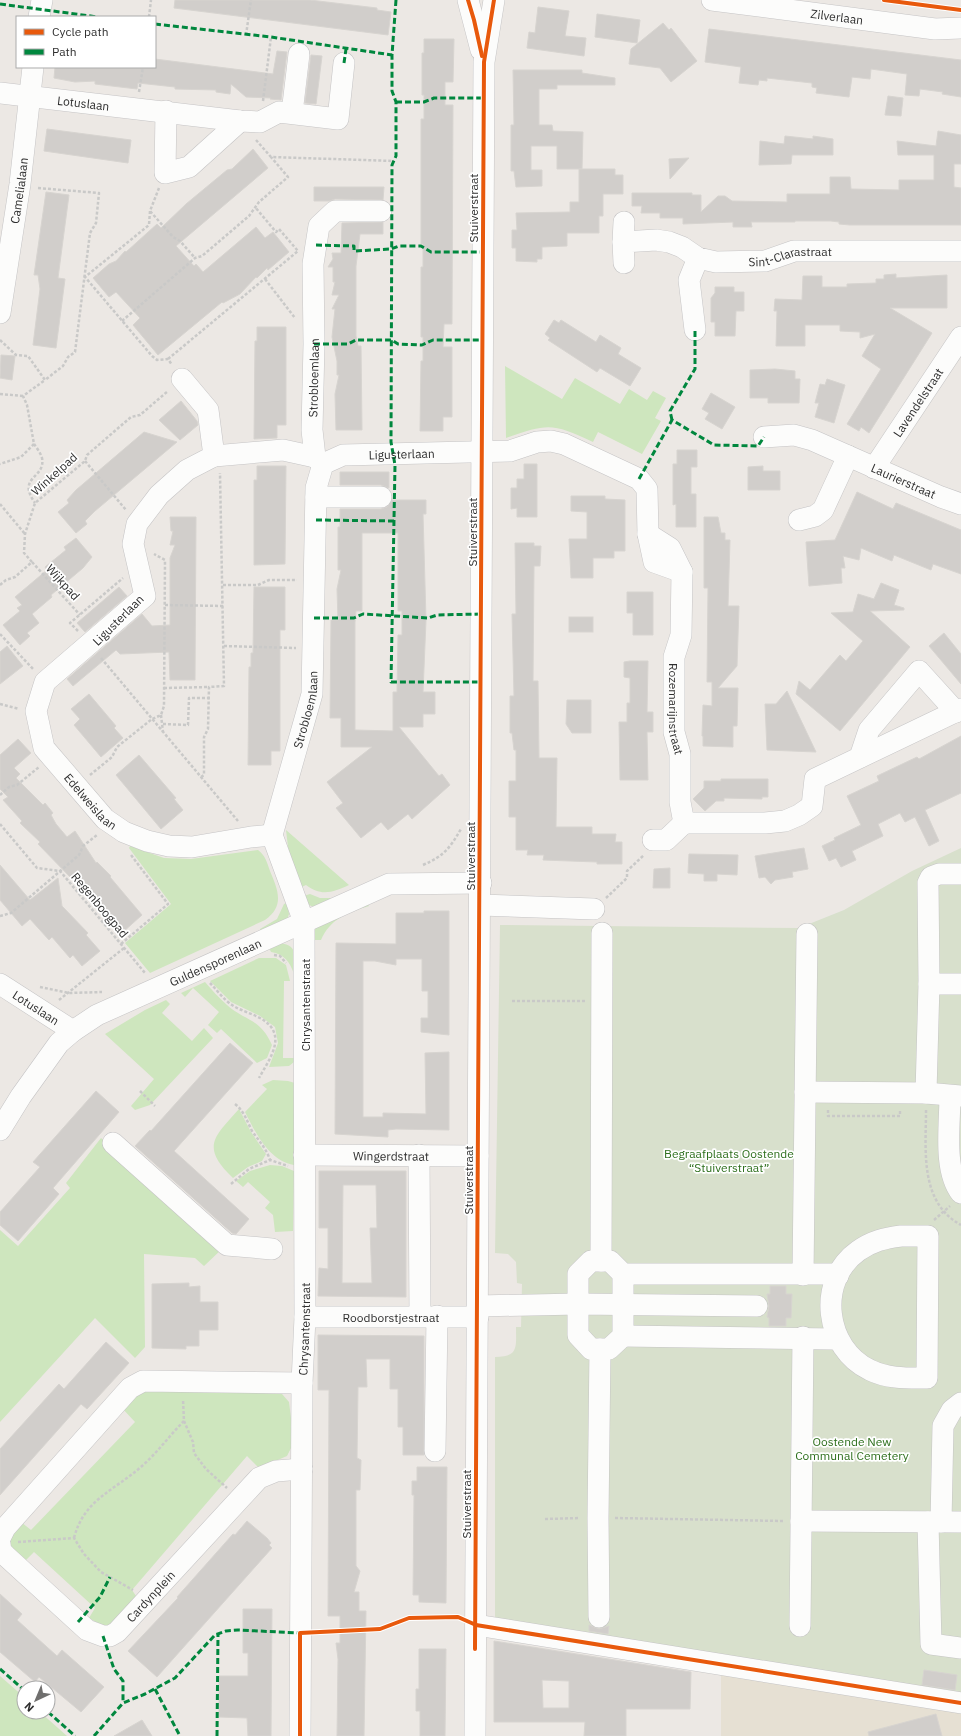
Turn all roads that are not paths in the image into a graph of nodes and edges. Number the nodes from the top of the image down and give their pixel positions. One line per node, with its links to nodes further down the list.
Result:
1 (42, 0): 5 (street)
2 (468, 0): 8 (street, Stuiverstraat)
3 (494, 0): 8 (street, Stuiverstraat)
4 (712, 0): 6 (street, Zilverlaan)
5 (39, 16)
6 (961, 28)
7 (299, 54): 14 (street)
8 (484, 62): 25 (street, Stuiverstraat)
9 (344, 63): 14 (street)
10 (33, 68): 12 (street, Camelialaan)
11 (0, 93): 12 (street, Lotuslaan)
12 (29, 97): 13 (street, Lotuslaan); 20 (street, Camelialaan)
13 (166, 111): 15 (street, Lotuslaan); 15 (street)
14 (292, 113): 15 (street)
15 (250, 121)
16 (381, 211): 28 (street, Strobloemlaan)
17 (961, 251): 18 (street, Sint-Clarastraat)
18 (698, 258): 19 (street, Sint-Clarastraat); 21 (street)
19 (624, 263)
20 (0, 313)
21 (695, 330)
22 (961, 336): 29 (street, Lavendelstraat)
23 (182, 379): 26 (street)
24 (764, 437): 27 (street, Laurierstraat)
25 (482, 451): 28 (street, Ligusterlaan); 37 (street, Rozemarijnstraat); 41 (street, Stuiverstraat)
26 (217, 455): 28 (street, Ligusterlaan); 34 (street, Ligusterlaan)
27 (848, 456): 29 (street, Laurierstraat); 33 (street)
28 (319, 460): 30 (street)
29 (874, 468): 32 (street, Laurierstraat)
30 (316, 493): 31 (street); 38 (street, Strobloemlaan)
31 (381, 498)
32 (961, 504)
33 (799, 520)
34 (45, 682): 38 (street, Edelweislaan)
35 (958, 710): 36 (street); 36 (street)
36 (860, 757): 37 (street)
37 (684, 823): 39 (street)
38 (272, 835): 44 (street)
39 (656, 840)
40 (961, 874): 48 (street)
41 (480, 883): 42 (street, Stuiverstraat); 44 (street, Guldensporenlaan)
42 (480, 905): 43 (street); 57 (street, Stuiverstraat)
43 (594, 909)
44 (304, 922): 50 (street, Guldensporenlaan); 58 (street, Chrysantenstraat)
45 (602, 933): 61 (street)
46 (807, 934): 51 (street)
47 (0, 984): 50 (street, Lotuslaan)
48 (929, 984): 49 (street); 52 (street)
49 (961, 984)
50 (73, 1031): 54 (street, Guldensporenlaan)
51 (805, 1092): 52 (street); 64 (street)
52 (926, 1093): 53 (street)
53 (956, 1096): 59 (street)
54 (0, 1130)
55 (113, 1143): 60 (street)
56 (419, 1155): 57 (street, Wingerdstraat); 58 (street, Wingerdstraat); 70 (street)
57 (478, 1156): 69 (street, Stuiverstraat)
58 (304, 1162): 71 (street, Chrysantenstraat)
59 (958, 1197)
60 (272, 1249)
61 (601, 1261): 62 (street); 66 (street)
62 (623, 1274): 63 (street); 67 (street)
63 (777, 1275): 64 (street); 68 (street)
64 (803, 1275): 65 (street)
65 (838, 1276): 75 (street); 75 (street)
66 (578, 1304): 67 (street, Roodborstjestraat); 69 (street, Roodborstjestraat); 76 (street)
67 (623, 1305): 68 (street, Roodborstjestraat); 72 (street)
68 (756, 1306): 73 (street)
69 (478, 1311): 70 (street, Roodborstjestraat); 85 (street, Stuiverstraat)
70 (429, 1316): 71 (street, Roodborstjestraat); 79 (street)
71 (305, 1317): 77 (street, Chrysantenstraat)
72 (623, 1336): 73 (street); 76 (street)
73 (777, 1337): 74 (street)
74 (803, 1337): 75 (street); 81 (street)
75 (837, 1337)
76 (600, 1349): 84 (street)
77 (302, 1383): 80 (street, Chrysantenstraat); 83 (street)
78 (961, 1403): 82 (street)
79 (435, 1451)
80 (302, 1470): 83 (street, Cardynplein); 89 (street, Chrysantenstraat)
81 (801, 1521): 82 (street); 86 (street)
82 (943, 1522): 87 (street)
83 (5, 1541)
84 (599, 1617)
85 (476, 1625): 88 (street); 90 (street, Stuiverstraat)
86 (800, 1626)
87 (961, 1648)
88 (961, 1703)
89 (300, 1736)
90 (475, 1736)

